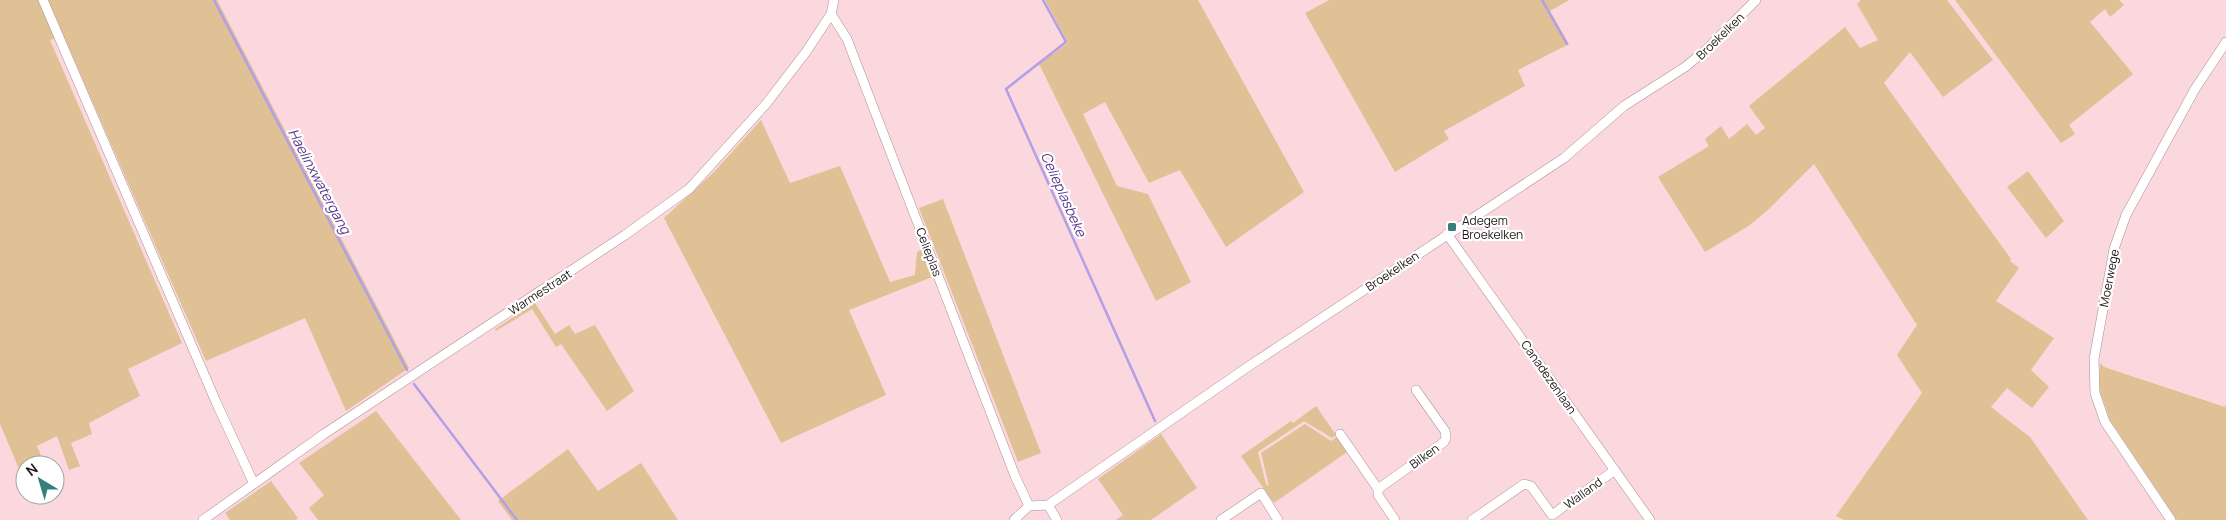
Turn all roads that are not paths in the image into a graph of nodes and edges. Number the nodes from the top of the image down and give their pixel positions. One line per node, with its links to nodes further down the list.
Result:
1 (43, 0): 10 (street)
2 (834, 0): 4 (street)
3 (1756, 0): 6 (street, Broekelken)
4 (831, 14): 10 (street, Warmestraat); 12 (street, Celieplas)
5 (2226, 42): 23 (street, Moerwege)
6 (1447, 234): 9 (street, Canadezenlaan); 13 (street, Broekelken)
7 (1416, 390): 11 (street, Bilken)
8 (1340, 434): 11 (street)
9 (1615, 470): 14 (street, Walland); 22 (street, Canadezenlaan)
10 (254, 484): 15 (street, Warmestraat)
11 (1378, 489): 20 (street)
12 (1029, 506): 13 (street); 16 (street)
13 (1048, 506): 17 (street)
14 (1553, 518): 21 (street, Walland)
15 (203, 520)
16 (1014, 520)
17 (1057, 520)
18 (1221, 520): 19 (street)
19 (1278, 520)
20 (1395, 520)
21 (1472, 520)
22 (1650, 520)
23 (2171, 520)

